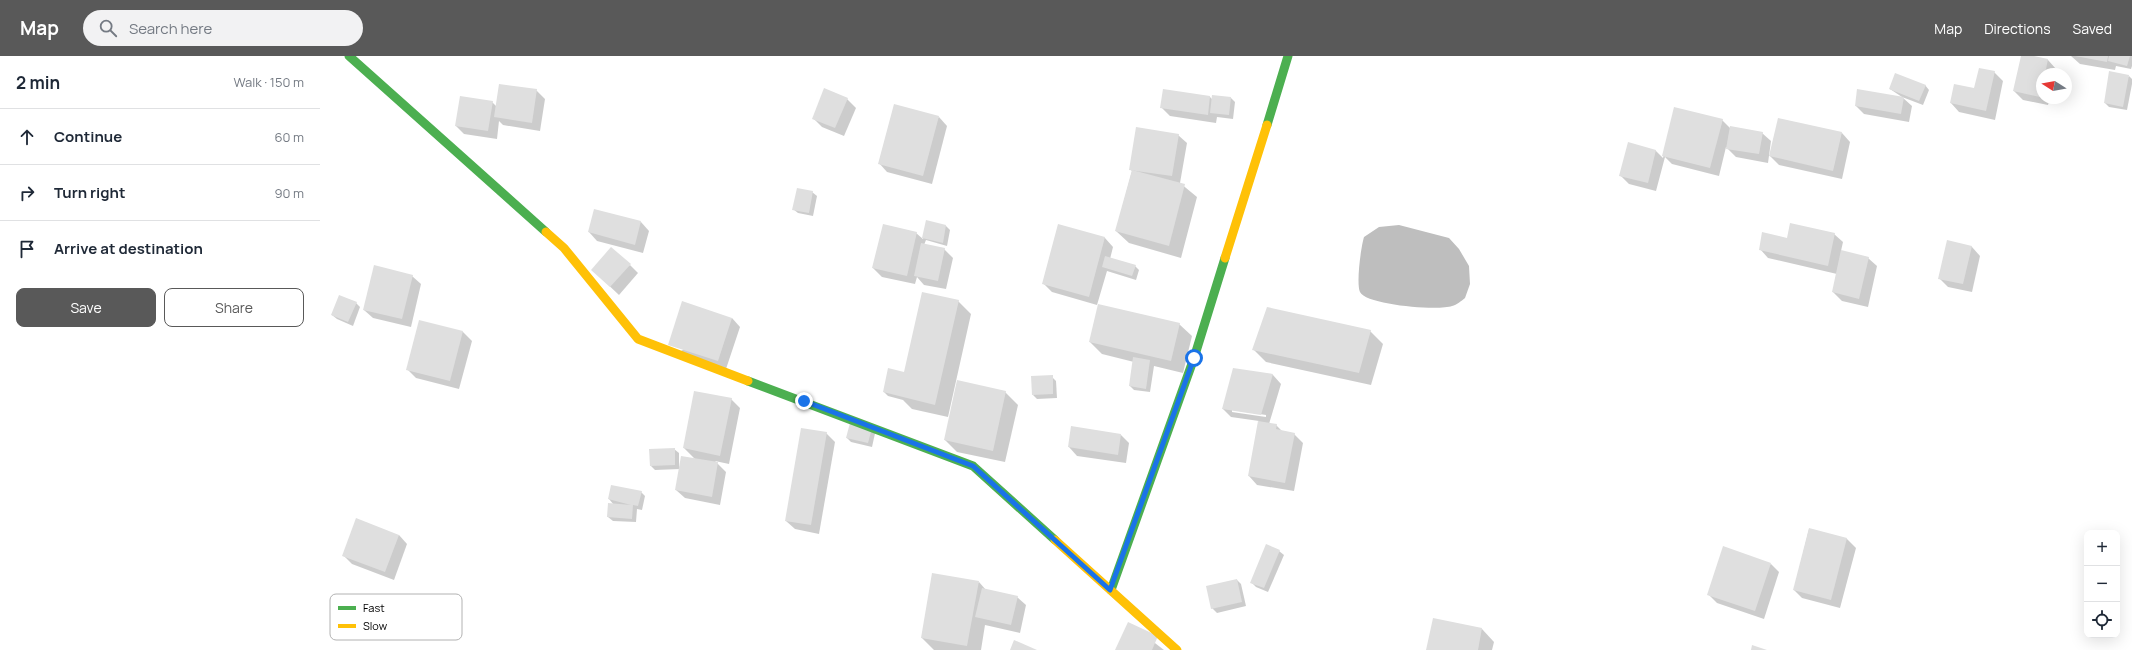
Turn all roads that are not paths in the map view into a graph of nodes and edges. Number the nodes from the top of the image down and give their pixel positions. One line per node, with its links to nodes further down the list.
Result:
1 (349, 56): 3 (street)
2 (1288, 56): 3 (street)
3 (1110, 590): 4 (street)
4 (1177, 650)

